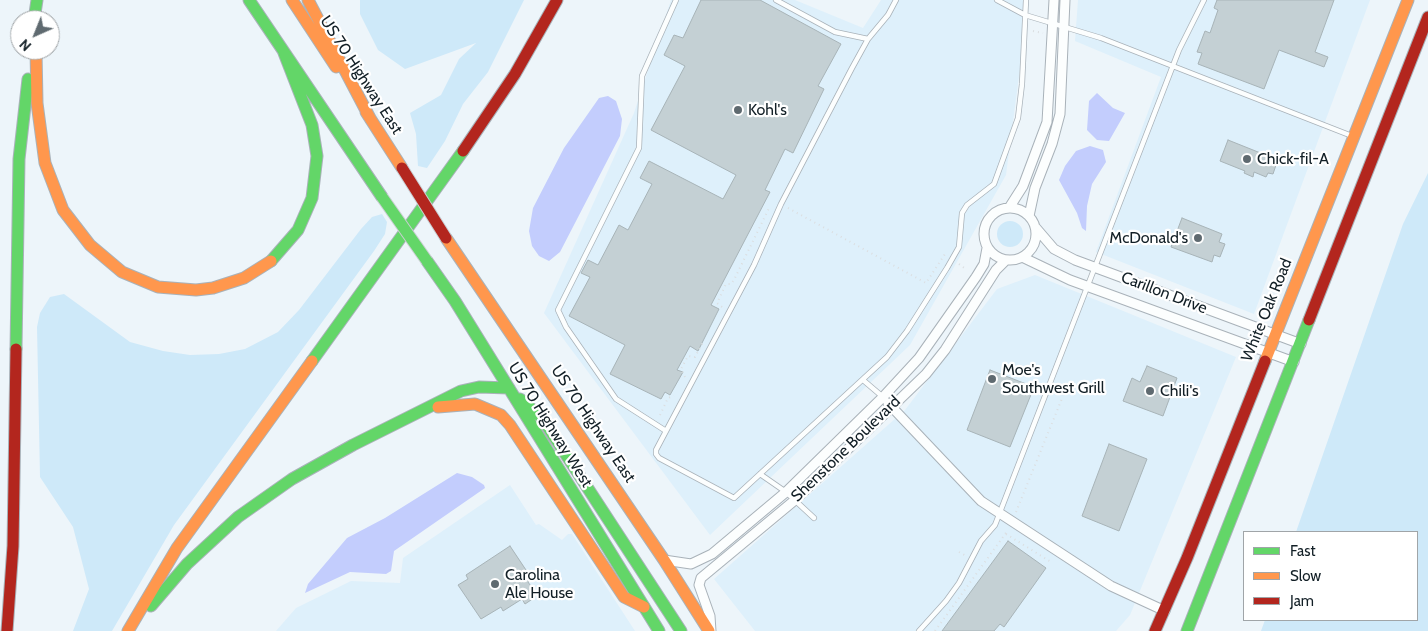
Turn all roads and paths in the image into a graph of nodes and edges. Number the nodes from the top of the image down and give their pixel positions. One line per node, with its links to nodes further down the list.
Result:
1 (249, 0): 19 (main road)
2 (292, 0): 23 (main road, US 70 Highway East)
3 (308, 0): 23 (main road)
4 (557, 0): 62 (main road)
5 (676, 0): 50 (lane)
6 (776, 0): 18 (lane)
7 (896, 0): 18 (lane)
8 (997, 0): 14 (lane)
9 (1026, 0): 14 (lane)
10 (1054, 0): 16 (street)
11 (1065, 0): 17 (street)
12 (1204, 0): 22 (lane)
13 (1408, 0): 24 (main road, White Oak Road)
14 (1025, 15): 16 (lane); 31 (lane)
15 (1428, 17): 39 (main road)
16 (1052, 22): 17 (lane); 26 (street)
17 (1064, 26): 22 (lane); 27 (street)
18 (868, 39): 25 (lane)
19 (284, 53): 21 (main road); 44 (main road, US 70 Highway West, bridge)
20 (30, 60): 61 (main road)
21 (36, 60)
22 (1174, 66): 24 (lane); 33 (lane)
23 (371, 120): 57 (main road, US 70 Highway East, bridge)
24 (1354, 137): 37 (main road, White Oak Road)
25 (781, 204): 31 (path); 36 (path); 50 (lane)
26 (1009, 208): 27 (street); 29 (street)
27 (1029, 216): 28 (street)
28 (1036, 228): 30 (street); 33 (street, Carillon Drive)
29 (987, 248): 32 (street); 46 (street, Shenstone Boulevard)
30 (1022, 257): 32 (street); 35 (street, Carillon Drive)
31 (952, 259): 34 (path); 42 (lane)
32 (1006, 260): 47 (street, Shenstone Boulevard)
33 (1096, 267): 35 (lane); 37 (street, Carillon Drive)
34 (972, 274)
35 (1087, 286): 40 (street, Carillon Drive); 54 (lane)
36 (718, 314)
37 (1275, 334): 39 (street, Carillon Drive); 40 (main road, White Oak Road)
38 (704, 340): 43 (path)
39 (1301, 344): 41 (main road)
40 (1268, 352): 41 (street, Carillon Drive); 60 (main road, White Oak Road)
41 (1294, 362): 68 (main road)
42 (863, 380): 46 (lane); 51 (lane)
43 (682, 382)
44 (509, 388): 48 (main road); 59 (main road, US 70 Highway West); 64 (main road)
45 (678, 390): 49 (path)
46 (883, 397): 47 (street); 52 (street, Shenstone Boulevard)
47 (891, 406): 53 (street, Shenstone Boulevard); 54 (street)
48 (424, 409): 59 (main road); 62 (main road)
49 (660, 415)
50 (666, 430): 51 (lane)
51 (760, 474): 52 (lane)
52 (786, 492): 53 (lane); 57 (street, Shenstone Boulevard)
53 (795, 500): 55 (lane); 65 (street, Shenstone Boulevard)
54 (1000, 513): 60 (street); 66 (lane)
55 (814, 518)
56 (1006, 534): 58 (path)
57 (664, 560): 65 (main road, US 70 Highway East)
58 (1051, 562)
59 (644, 607): 63 (main road, US 70 Highway West)
60 (1165, 611): 67 (main road, White Oak Road)
61 (7, 631)
62 (129, 631)
63 (659, 631)
64 (681, 631)
65 (710, 631)
66 (919, 631)
67 (1155, 631)
68 (1187, 631)

